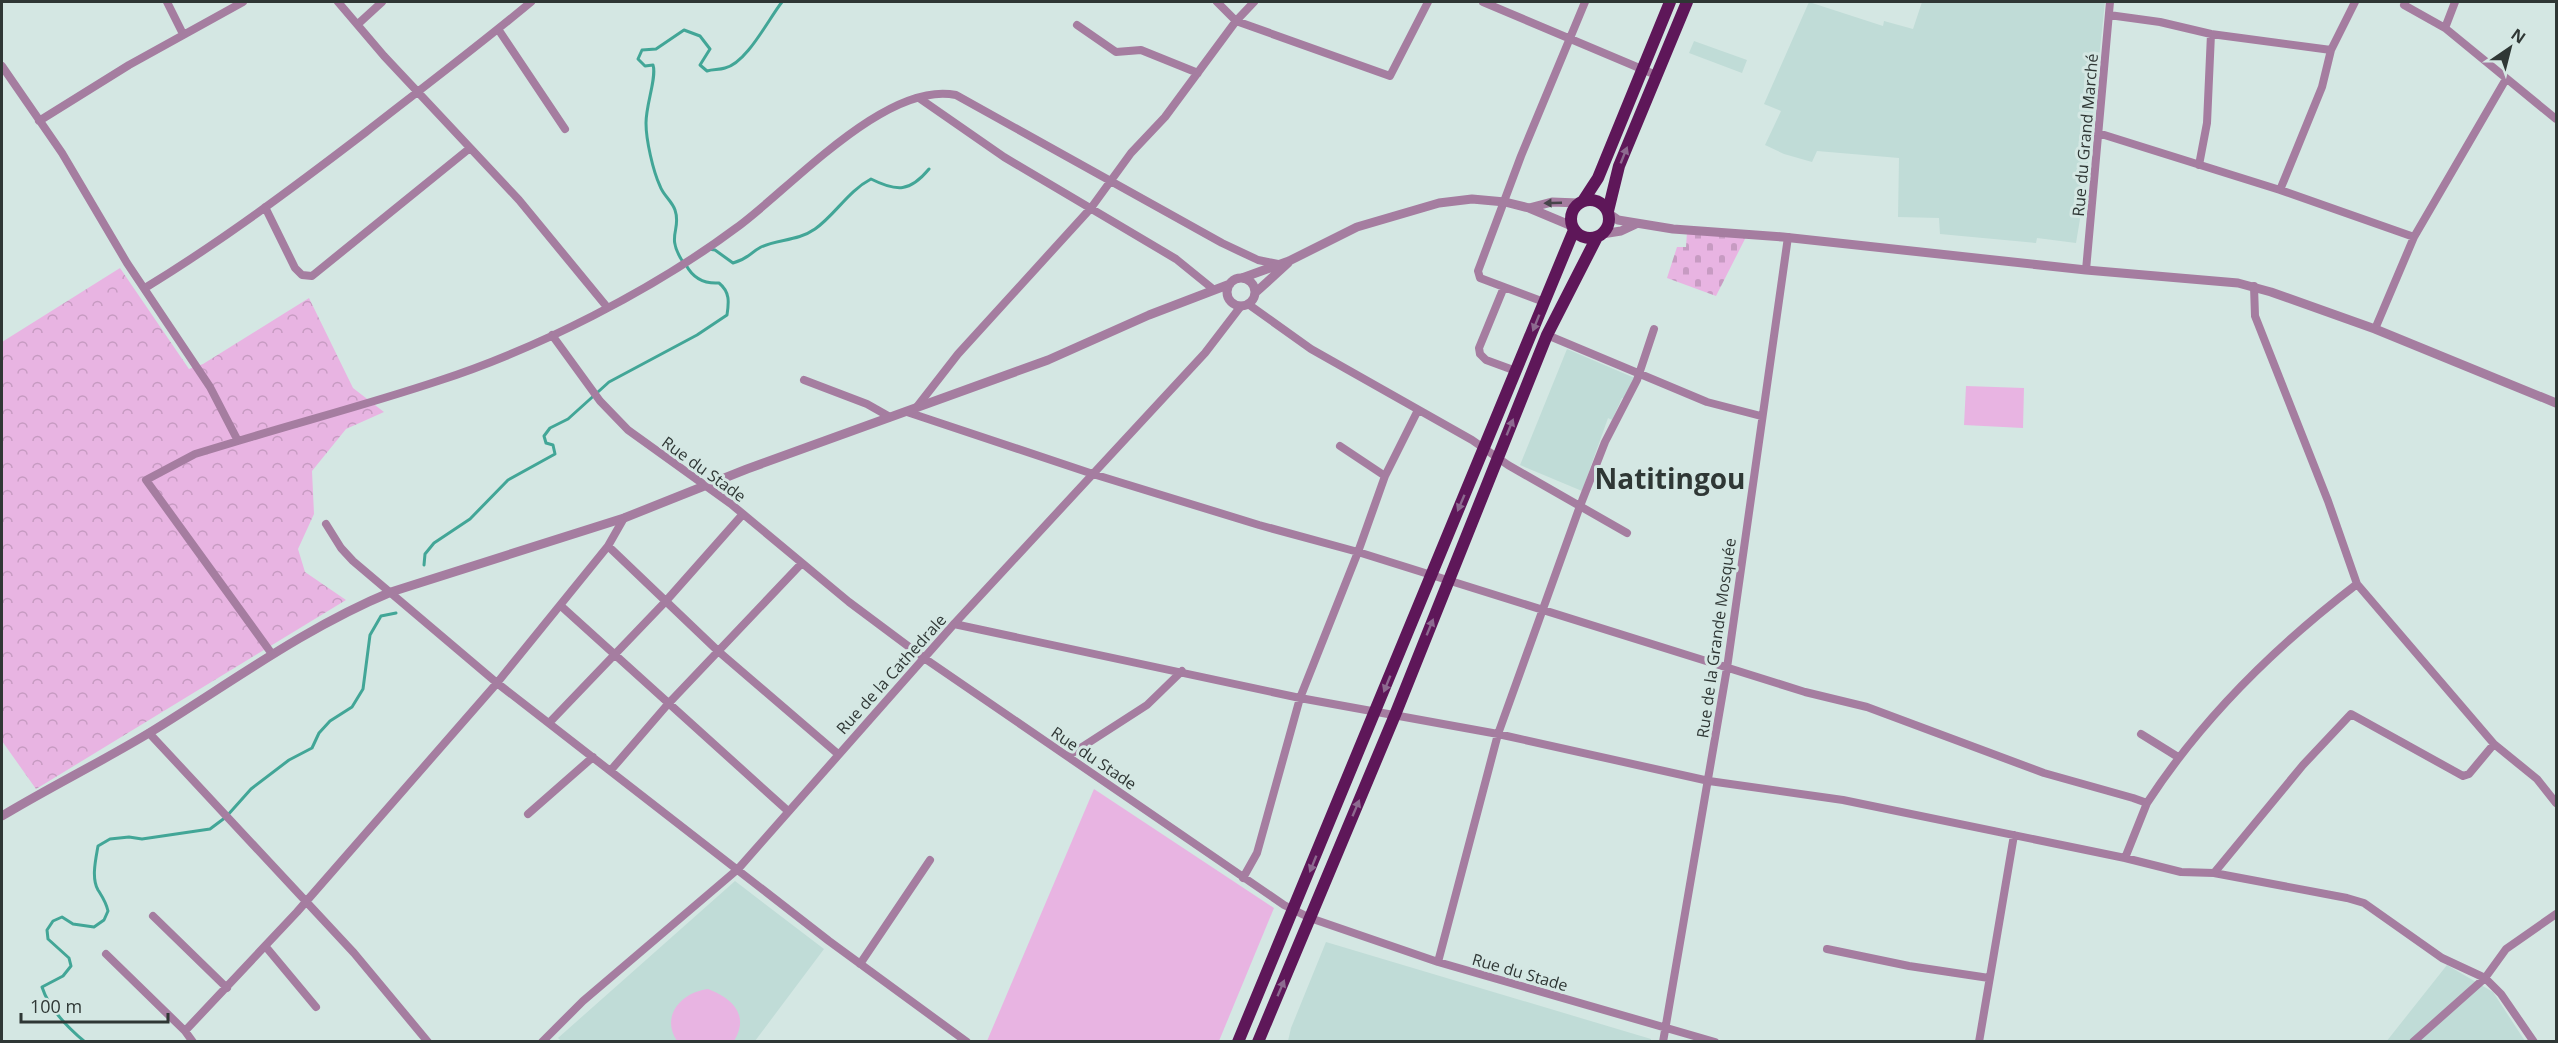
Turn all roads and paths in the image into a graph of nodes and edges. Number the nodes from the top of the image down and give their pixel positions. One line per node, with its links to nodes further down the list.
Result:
1 (167, 2): 23 (street)
2 (243, 2): 23 (street)
3 (338, 2): 19 (street)
4 (382, 2): 19 (street)
5 (531, 2): 22 (street)
6 (1217, 2): 18 (street)
7 (1254, 2): 18 (street)
8 (1428, 2): 18 (street)
9 (1483, 2): 25 (street)
10 (1585, 2): 25 (street)
11 (1670, 2): 28 (highway)
12 (1687, 2): 30 (highway)
13 (2110, 2): 17 (street, Rue du Grand Marché)
14 (2355, 2): 26 (street)
15 (2455, 2): 21 (street)
16 (2404, 5): 21 (street)
17 (2109, 15): 24 (street); 37 (street, Rue du Grand Marché)
18 (1236, 21): 29 (street)
19 (358, 24): 32 (street)
20 (1077, 25): 29 (street)
21 (2445, 28): 31 (street)
22 (498, 29): 32 (street); 36 (street)
23 (183, 34): 35 (street)
24 (2211, 34): 26 (street); 39 (street)
25 (1571, 38): 28 (street); 42 (street)
26 (2331, 50): 41 (street)
27 (2, 66): 35 (street)
28 (1642, 68): 30 (street); 43 (highway)
29 (1198, 73): 40 (street)
30 (1656, 75): 47 (highway, one-way to 30)
31 (2506, 79): 34 (street); 52 (street)
32 (418, 93): 38 (street); 44 (street)
33 (919, 98): 40 (street); 45 (street); 64 (street)
34 (2556, 119)
35 (39, 121): 59 (street)
36 (565, 129)
37 (2098, 133): 39 (street); 54 (street, Rue du Grand Marché)
38 (470, 148): 44 (street); 64 (street)
39 (2199, 165): 41 (street)
40 (1110, 183): 45 (street); 53 (street)
41 (2280, 190): 52 (street)
42 (1505, 202): 46 (street); 53 (street); 58 (street)
43 (1581, 202): 46 (street, one-way to 46); 47 (highway); 49 (highway)
44 (265, 207): 59 (street)
45 (1091, 208): 60 (street); 73 (street)
46 (1529, 208): 49 (street)
47 (1608, 212): 48 (street); 50 (highway)
48 (1636, 224): 50 (street); 51 (street)
49 (1573, 228): 50 (highway); 62 (highway)
50 (1600, 236): 68 (highway)
51 (1788, 237): 54 (street); 75 (street, Rue de la Grande Mosquée)
52 (2414, 237): 66 (street)
53 (1285, 263): 55 (street); 61 (street)
54 (2086, 270): 57 (street)
55 (1242, 278): 56 (street); 61 (street)
56 (1230, 284): 60 (street); 63 (street)
57 (2254, 286): 66 (street); 94 (street)
58 (1504, 287): 62 (street); 69 (street)
59 (145, 288): 77 (street)
60 (1213, 289): 73 (street)
61 (1255, 293): 63 (street)
62 (1544, 302): 69 (highway, one-way to 69)
63 (1245, 305): 74 (street); 81 (street, Rue de la Cathedrale)
64 (607, 307): 67 (street)
65 (1654, 329): 70 (street)
66 (2375, 329): 72 (street)
67 (552, 335): 77 (street); 83 (street, Rue du Stade)
68 (1547, 335): 70 (street); 80 (highway, one-way to 68)
69 (1516, 370): 79 (highway)
70 (1638, 375): 75 (street); 84 (street)
71 (804, 380): 76 (street)
72 (2556, 403)
73 (912, 410): 76 (street); 81 (street)
74 (1418, 410): 79 (street); 82 (street)
75 (1761, 416): 104 (street, Rue de la Grande Mosquée)
76 (890, 417): 83 (street)
77 (238, 441): 101 (street)
78 (1340, 446): 82 (street)
79 (1484, 449): 80 (street); 92 (highway, one-way to 92)
80 (1498, 459): 84 (street); 93 (highway)
81 (1093, 474): 90 (street); 99 (street, Rue de la Cathedrale)
82 (1385, 476): 90 (street)
83 (706, 486): 85 (street, Rue du Stade); 86 (street)
84 (1580, 506): 88 (street); 98 (street)
85 (743, 514): 91 (street, Rue du Stade); 96 (street)
86 (624, 518): 89 (street); 95 (street)
87 (326, 524): 95 (street)
88 (1627, 533)
89 (608, 546): 96 (street); 97 (street)
90 (1358, 552): 92 (street); 107 (street)
91 (802, 563): 100 (street); 103 (street, Rue du Stade)
92 (1431, 576): 93 (street); 109 (highway, one-way to 109)
93 (1448, 581): 98 (street); 110 (highway, one-way to 93)
94 (2357, 584): 115 (street); 119 (street)
95 (391, 592): 101 (street); 106 (street)
96 (666, 601): 100 (street); 102 (street)
97 (561, 606): 102 (street); 106 (street)
98 (1542, 611): 104 (street); 113 (street)
99 (954, 624): 103 (street, Rue de la Cathedrale); 105 (street)
100 (718, 651): 108 (street); 116 (street)
101 (272, 654): 112 (street)
102 (613, 654): 108 (street); 111 (street)
103 (924, 658): 116 (street, Rue de la Cathedrale); 117 (street, Rue du Stade)
104 (1727, 668): 121 (street, Rue de la Grande Mosquée); 122 (street)
105 (1182, 671): 107 (street); 117 (street)
106 (497, 683): 111 (street); 133 (street)
107 (1300, 698): 109 (street); 132 (street)
108 (669, 704): 120 (street); 124 (street)
109 (1375, 712): 110 (street); 134 (highway, one-way to 134)
110 (1395, 715): 113 (street); 137 (highway, one-way to 110)
111 (549, 723): 118 (street)
112 (149, 733): 126 (street); 133 (street)
113 (1498, 734): 121 (street); 141 (street)
114 (2141, 734): 119 (street)
115 (2494, 744): 123 (street); 131 (street)
116 (838, 754): 124 (street, Rue de la Cathedrale)
117 (1068, 756): 132 (street, Rue du Stade)
118 (593, 757): 120 (street); 125 (street)
119 (2178, 757): 122 (street)
120 (611, 770): 130 (street)
121 (1710, 781): 127 (street); 147 (street, Rue de la Grande Mosquée)
122 (2147, 803): 128 (street)
123 (2556, 803)
124 (788, 811): 130 (street, Rue de la Cathedrale)
125 (528, 814)
126 (2, 816)
127 (2014, 835): 128 (street); 143 (street)
128 (2125, 858): 131 (street)
129 (930, 860): 142 (street)
130 (738, 869): 142 (street); 151 (street, Rue de la Cathedrale)
131 (2214, 873): 144 (street)
132 (1243, 878): 134 (street, Rue du Stade)
133 (306, 902): 138 (street); 150 (street)
134 (1294, 910): 137 (street, Rue du Stade); 153 (highway)
135 (2556, 914): 144 (street)
136 (153, 916): 145 (street)
137 (1310, 918): 141 (street, Rue du Stade); 154 (highway, one-way to 137)
138 (266, 947): 145 (street); 146 (street)
139 (1827, 949): 143 (street)
140 (106, 954): 148 (street)
141 (1438, 962): 147 (street, Rue du Stade)
142 (860, 964): 152 (street)
143 (1989, 978): 157 (street)
144 (2485, 978): 158 (street); 159 (street)
145 (227, 988): 148 (street)
146 (316, 1006)
147 (1664, 1027): 155 (street, Rue de la Grande Mosquée); 156 (street, Rue du Stade)
148 (184, 1031): 149 (street)
149 (193, 1041)
150 (428, 1041)
151 (542, 1041)
152 (967, 1041)
153 (1238, 1041)
154 (1258, 1041)
155 (1663, 1041)
156 (1715, 1041)
157 (1979, 1041)
158 (2413, 1041)
159 (2534, 1041)

